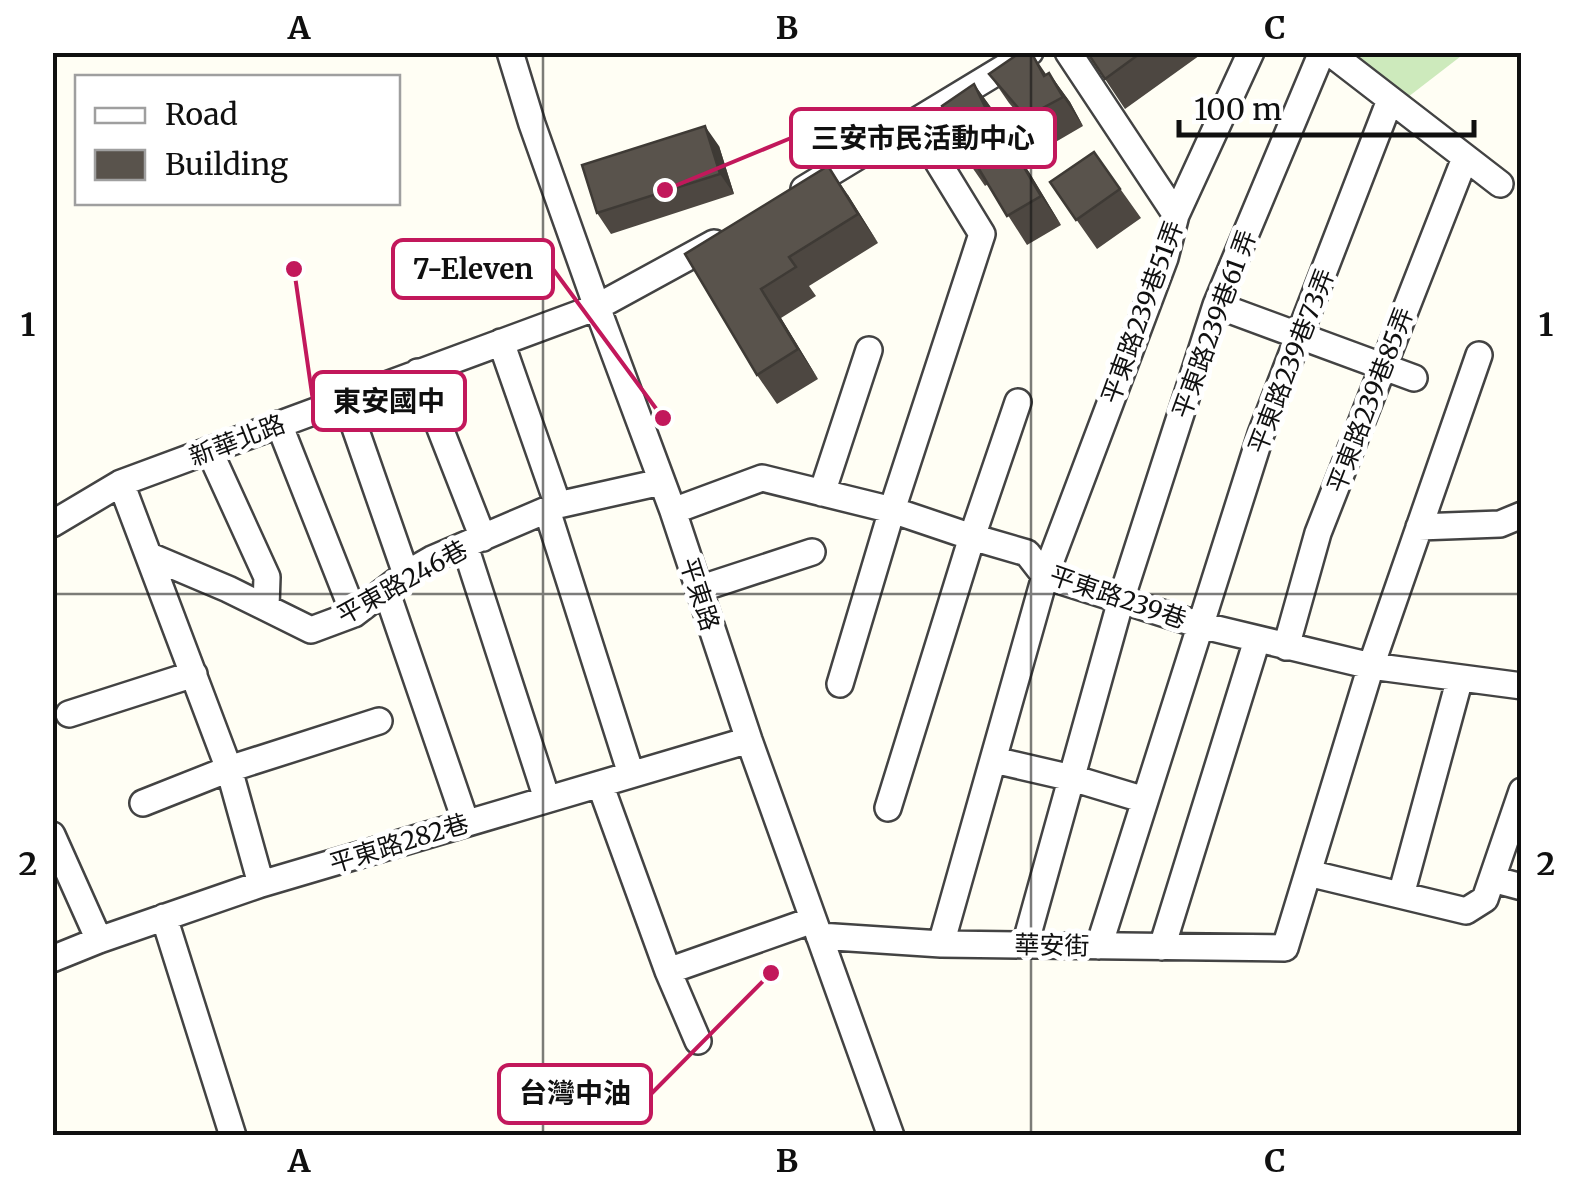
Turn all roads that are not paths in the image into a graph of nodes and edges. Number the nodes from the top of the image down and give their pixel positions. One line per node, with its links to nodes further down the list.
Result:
1 (510, 52): 14 (street, 平東路)
2 (1030, 52): 7 (street)
3 (1068, 52): 11 (street)
4 (1251, 52): 11 (street, 平東路239巷51弄)
5 (1326, 52): 6 (street); 13 (street, 平東路239巷61 弄)
6 (1390, 100): 8 (street); 15 (street, 平東路239巷73弄)
7 (914, 123): 10 (street); 30 (street)
8 (1466, 158): 9 (street); 19 (street, 平東路239巷85弄)
9 (1500, 184)
10 (780, 203)
11 (1176, 215): 39 (street, 平東路239巷51弄)
12 (730, 233): 14 (street, 新華北路)
13 (1216, 306): 15 (street); 42 (street, 平東路239巷61 弄)
14 (596, 307): 16 (street, 新華北路); 26 (street, 平東路)
15 (1299, 337): 19 (street); 45 (street, 平東路239巷73弄)
16 (501, 342): 20 (street, 新華北路); 29 (street)
17 (869, 350): 28 (street)
18 (1479, 355): 34 (street)
19 (1383, 366): 21 (street); 47 (street, 平東路239巷85弄)
20 (418, 372): 22 (street, 新華北路); 36 (street)
21 (1414, 378)
22 (346, 398): 24 (street, 新華北路); 40 (street)
23 (1018, 402): 35 (street)
24 (279, 424): 25 (street, 新華北路); 44 (street)
25 (209, 450): 27 (street, 新華北路); 43 (street)
26 (661, 482): 29 (street, 平東路246巷); 31 (street, 平東路)
27 (120, 484): 33 (street, 新華北路); 38 (street)
28 (822, 493): 30 (street, 平東路239巷); 31 (street, 平東路239巷)
29 (552, 508): 36 (street, 平東路246巷); 58 (street)
30 (892, 510): 35 (street, 平東路239巷); 51 (street)
31 (673, 511): 41 (street, 平東路)
32 (1522, 516): 34 (street)
33 (52, 524)
34 (1419, 527): 48 (street)
35 (972, 538): 39 (street, 平東路239巷); 65 (street)
36 (474, 542): 40 (street, 平東路246巷); 62 (street)
37 (812, 552): 41 (street)
38 (150, 556): 43 (street, 平東路246巷); 49 (street)
39 (1045, 576): 42 (street, 平東路239巷); 56 (street, 平東路239巷51弄)
40 (396, 582): 44 (street, 平東路246巷); 66 (street)
41 (699, 589): 55 (street, 平東路)
42 (1121, 600): 45 (street, 平東路239巷); 59 (street, 平東路239巷61 弄)
43 (266, 608): 44 (street, 平東路246巷)
44 (354, 614)
45 (1200, 626): 46 (street, 平東路239巷); 63 (street, 平東路239巷73弄)
46 (1257, 640): 47 (street, 平東路239巷); 79 (street)
47 (1286, 647): 48 (street, 平東路239巷)
48 (1370, 666): 50 (street, 平東路239巷); 68 (street)
49 (194, 674): 53 (street); 57 (street)
50 (1460, 678): 52 (street, 平東路239巷); 72 (street)
51 (840, 684)
52 (1522, 686)
53 (69, 714)
54 (379, 721): 57 (street)
55 (749, 740): 58 (street, 平東路282巷); 74 (street, 平東路)
56 (994, 760): 59 (street); 76 (street, 平東路239巷51弄)
57 (229, 769): 64 (street); 70 (street)
58 (631, 774): 60 (street, 平東路282巷)
59 (1072, 778): 63 (street); 77 (street, 平東路239巷61 弄)
60 (600, 784): 62 (street, 平東路282巷); 81 (street)
61 (1522, 791): 69 (street)
62 (547, 800): 66 (street, 平東路282巷)
63 (1145, 800): 78 (street, 平東路239巷73弄)
64 (143, 803)
65 (888, 808)
66 (466, 824): 70 (street, 平東路282巷)
67 (52, 835): 75 (street)
68 (1308, 873): 72 (street); 79 (street, 華安街)
69 (1492, 878): 71 (street); 72 (street)
70 (261, 884): 73 (street, 平東路282巷)
71 (1522, 887)
72 (1401, 895)
73 (164, 917): 75 (street, 平東路282巷); 83 (street)
74 (816, 928): 76 (street, 華安街); 81 (street); 84 (street, 平東路)
75 (98, 940): 80 (street, 平東路282巷)
76 (941, 944): 77 (street, 華安街)
77 (1025, 945): 78 (street, 華安街)
78 (1100, 946): 79 (street, 華安街)
79 (1162, 947)
80 (52, 959)
81 (668, 971): 82 (street)
82 (698, 1042)
83 (233, 1136)
84 (891, 1136)

